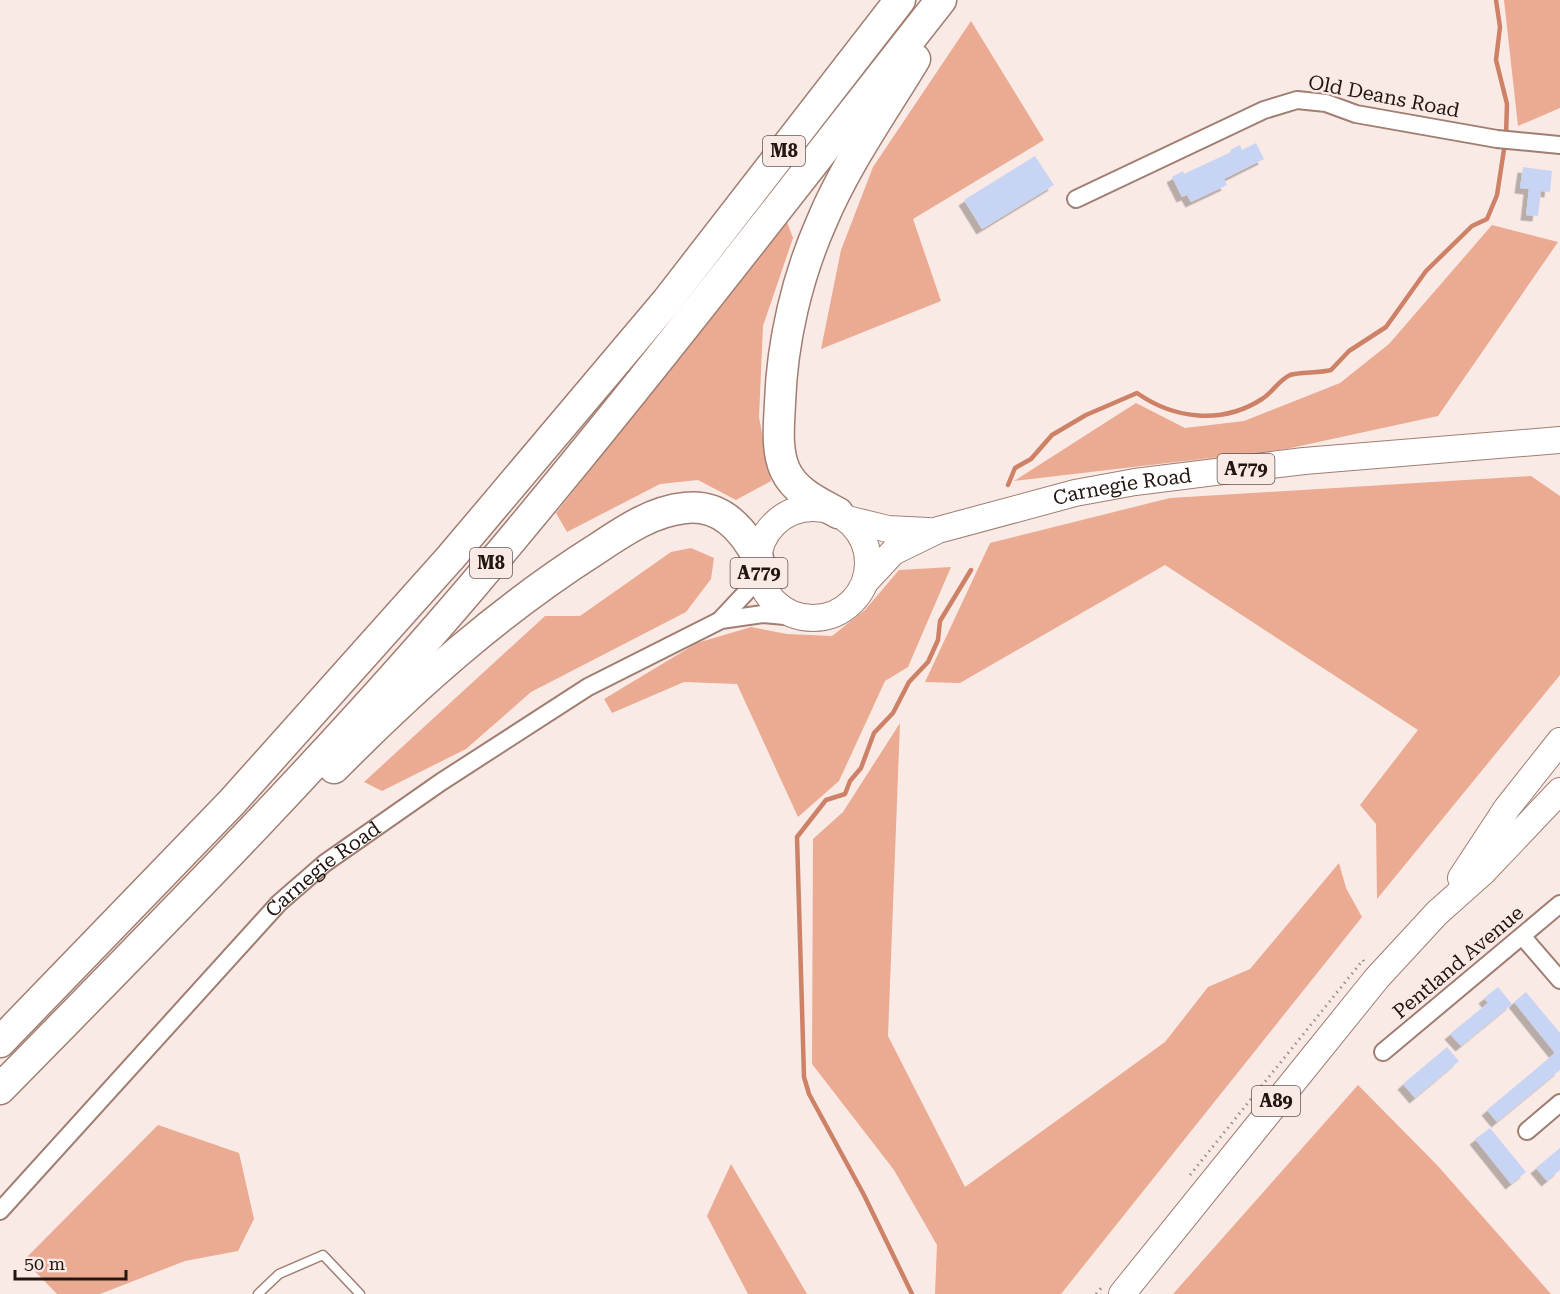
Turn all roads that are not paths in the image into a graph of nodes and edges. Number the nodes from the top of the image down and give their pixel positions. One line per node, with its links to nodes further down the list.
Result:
1 (900, 0): 19 (highway, M8)
2 (941, 0): 21 (highway, M8)
3 (950, 0): 7 (highway)
4 (1560, 145): 5 (street, Old Deans Road)
5 (1076, 199)
6 (1560, 440): 8 (main road, Carnegie Road / A779)
7 (842, 516): 8 (main road, Carnegie Road / A779); 9 (main road, A779); 10 (main road)
8 (938, 530): 10 (main road, Carnegie Road / A779)
9 (758, 562): 11 (main road, A779); 12 (street, Carnegie Road); 22 (highway, M8)
10 (867, 580): 11 (main road, A779)
11 (807, 618): 12 (street, Carnegie Road)
12 (721, 620): 25 (street, Carnegie Road)
13 (1560, 741): 16 (main road, A89)
14 (1560, 790): 16 (main road, A89)
15 (1560, 904): 17 (street, Pentland Avenue)
16 (1437, 913): 28 (main road, A89)
17 (1522, 936): 18 (street); 20 (street, Pentland Avenue)
18 (1560, 980)
19 (0, 1042)
20 (1383, 1052)
21 (0, 1089)
22 (0, 1100)
23 (1560, 1103): 24 (street)
24 (1527, 1131)
25 (0, 1211)
26 (258, 1294): 27 (lane)
27 (360, 1294)
28 (1122, 1294)

